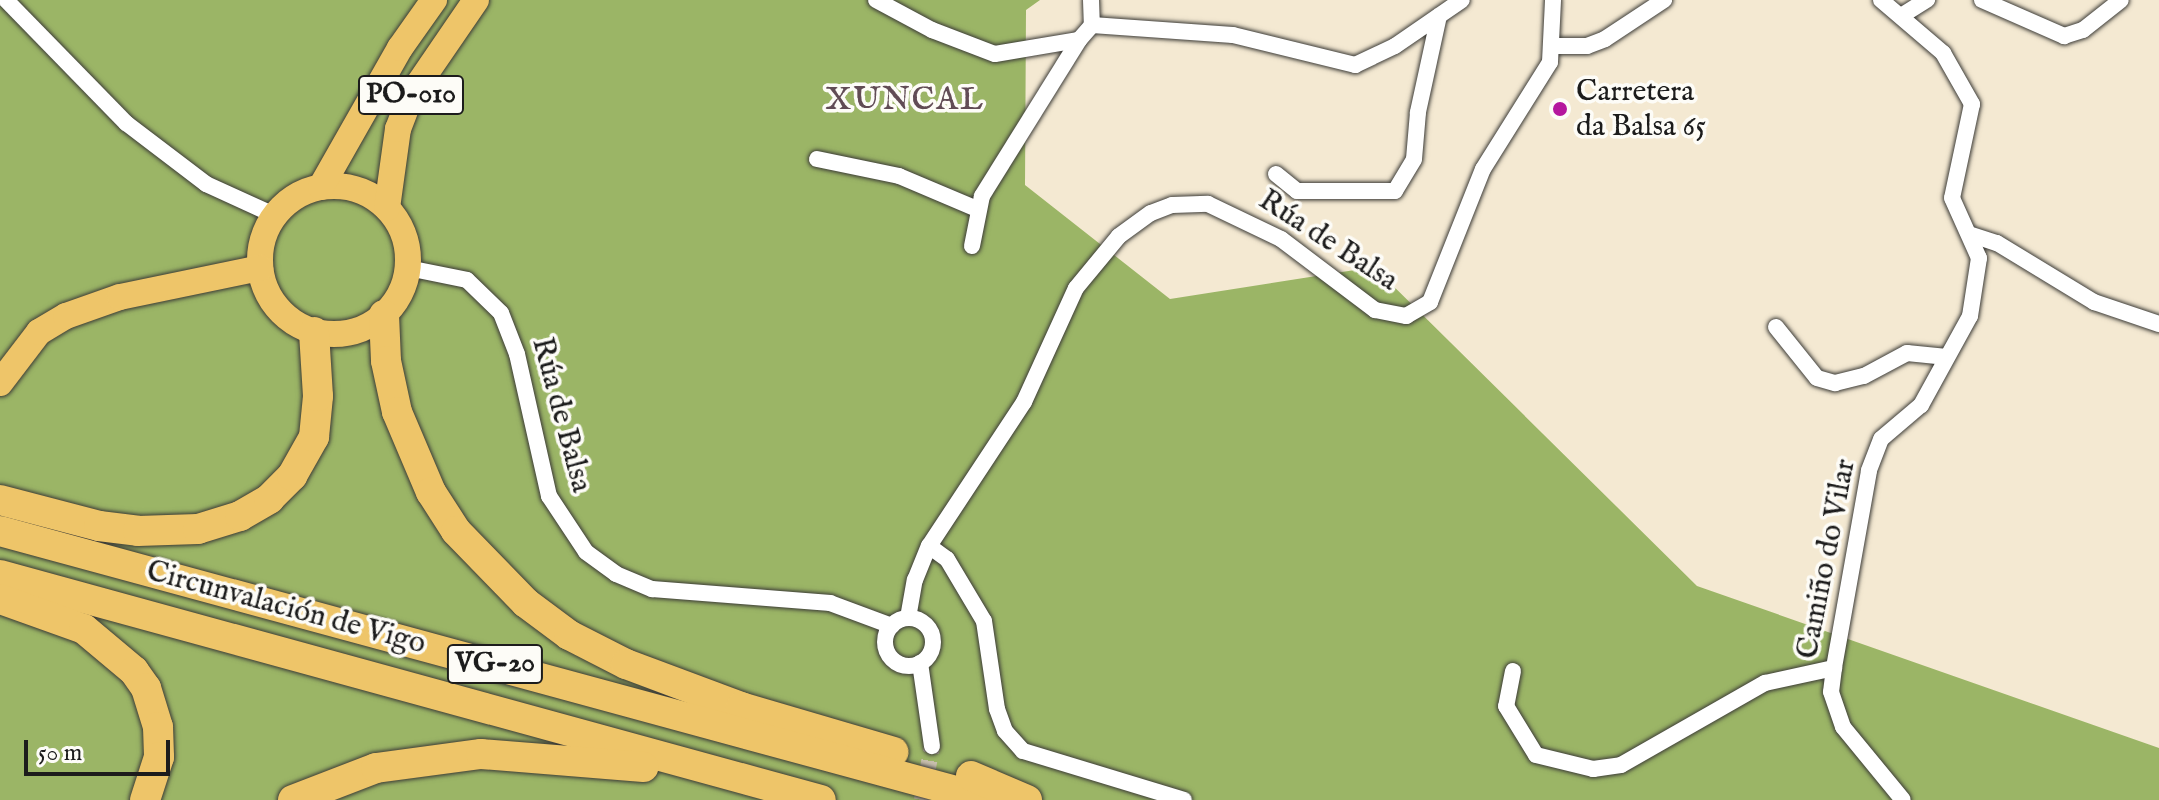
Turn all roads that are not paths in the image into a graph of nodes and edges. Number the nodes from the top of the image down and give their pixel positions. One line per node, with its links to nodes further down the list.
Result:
1 (6, 0): 23 (street)
2 (434, 0): 20 (main road, PO-010)
3 (476, 0): 21 (main road, PO-010)
4 (876, 0): 16 (street)
5 (1091, 0): 15 (street)
6 (1462, 0): 13 (street)
7 (1553, 0): 17 (street, Rúa de Balsa)
8 (1664, 0): 17 (street)
9 (1881, 0): 14 (street, Camiño do Vilar)
10 (1927, 0): 14 (street)
11 (1982, 0): 12 (street)
12 (2121, 0)
13 (1439, 16): 15 (street); 19 (street)
14 (1901, 16): 24 (street, Camiño do Vilar)
15 (1092, 25): 16 (street)
16 (1079, 40): 22 (street)
17 (1554, 46): 36 (street, Rúa de Balsa)
18 (817, 159): 22 (street)
19 (1276, 174)
20 (321, 187): 21 (main road); 23 (main road)
21 (387, 208): 27 (main road)
22 (977, 209): 25 (street)
23 (274, 215): 26 (main road)
24 (1972, 235): 29 (street); 32 (street, Camiño do Vilar)
25 (972, 246)
26 (260, 268): 31 (main road); 33 (main road)
27 (408, 268): 28 (main road); 40 (street, Rúa de Balsa)
28 (384, 315): 31 (main road); 50 (highway)
29 (2159, 324)
30 (1776, 327): 32 (street)
31 (314, 332): 34 (highway)
32 (1947, 357): 42 (street, Camiño do Vilar)
33 (0, 383)
34 (0, 500)
35 (0, 531): 49 (highway, Circunvalación de Vigo / VG-20)
36 (929, 546): 39 (street, Rúa de Balsa); 51 (street)
37 (0, 575): 45 (highway, Circunvalación de Vigo / VG-20)
38 (0, 599): 46 (highway)
39 (908, 618): 40 (street); 41 (street)
40 (892, 626): 41 (street)
41 (920, 663): 44 (street)
42 (1834, 668): 43 (street); 52 (street, Camiño do Vilar)
43 (1513, 671)
44 (932, 746)
45 (691, 764): 47 (highway); 48 (highway, Circunvalación de Vigo / VG-20)
46 (145, 800)
47 (293, 800)
48 (821, 800)
49 (989, 800)
50 (1027, 800)
51 (1184, 800)
52 (1903, 800)

